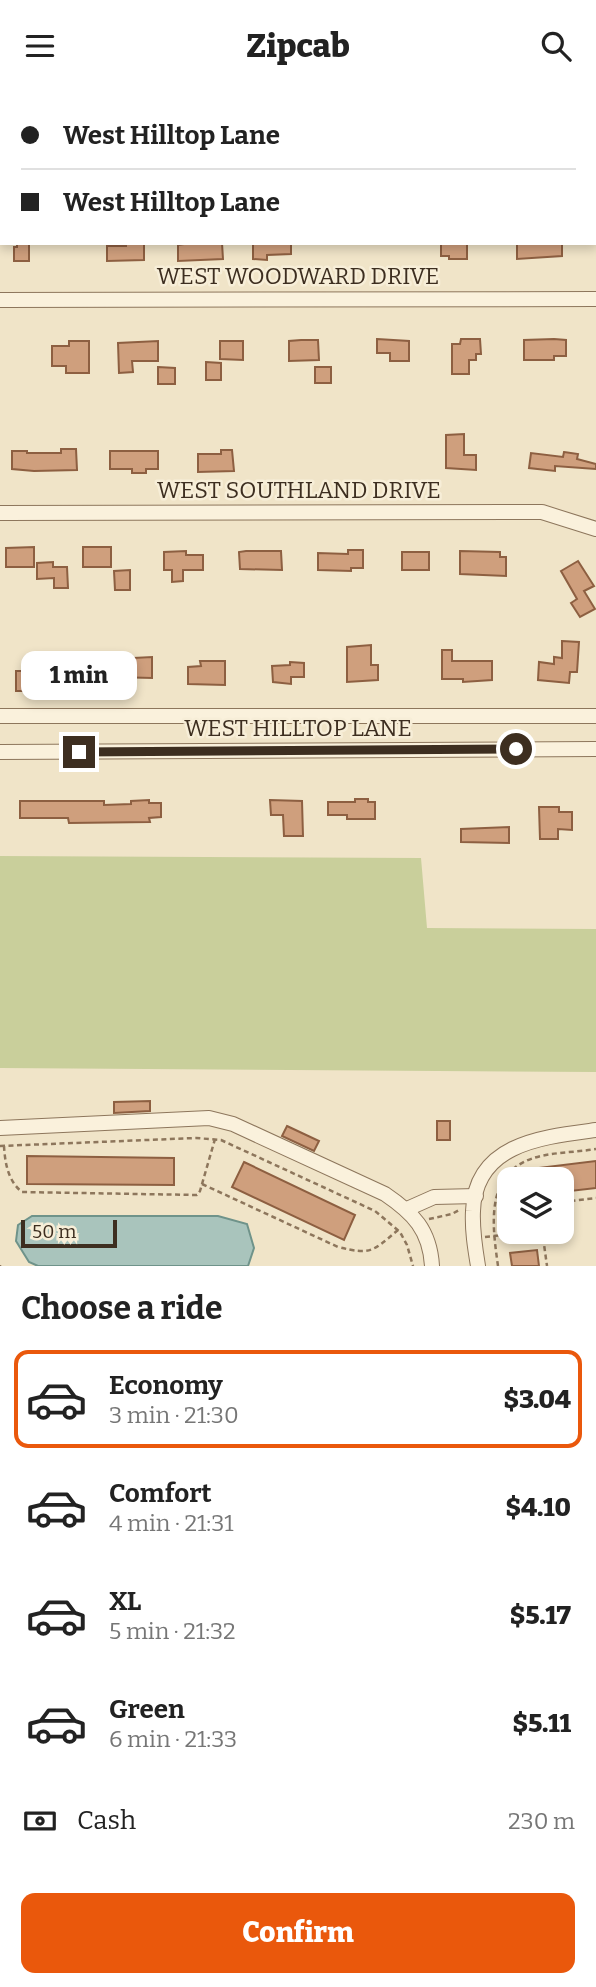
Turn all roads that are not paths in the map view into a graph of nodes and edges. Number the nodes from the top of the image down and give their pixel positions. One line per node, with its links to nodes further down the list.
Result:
1 (596, 299): 2 (street, WEST WOODWARD DRIVE)
2 (0, 300)
3 (0, 513): 4 (street, WEST SOUTHLAND DRIVE)
4 (596, 530)
5 (0, 716): 6 (street, WEST HILLTOP LANE)
6 (596, 716)
7 (596, 749): 8 (street, WEST HILLTOP LANE)
8 (0, 752)
9 (0, 1128): 12 (street)
10 (596, 1130): 11 (street)
11 (475, 1196): 12 (street); 14 (street)
12 (407, 1209): 13 (street)
13 (432, 1266)
14 (478, 1266)

